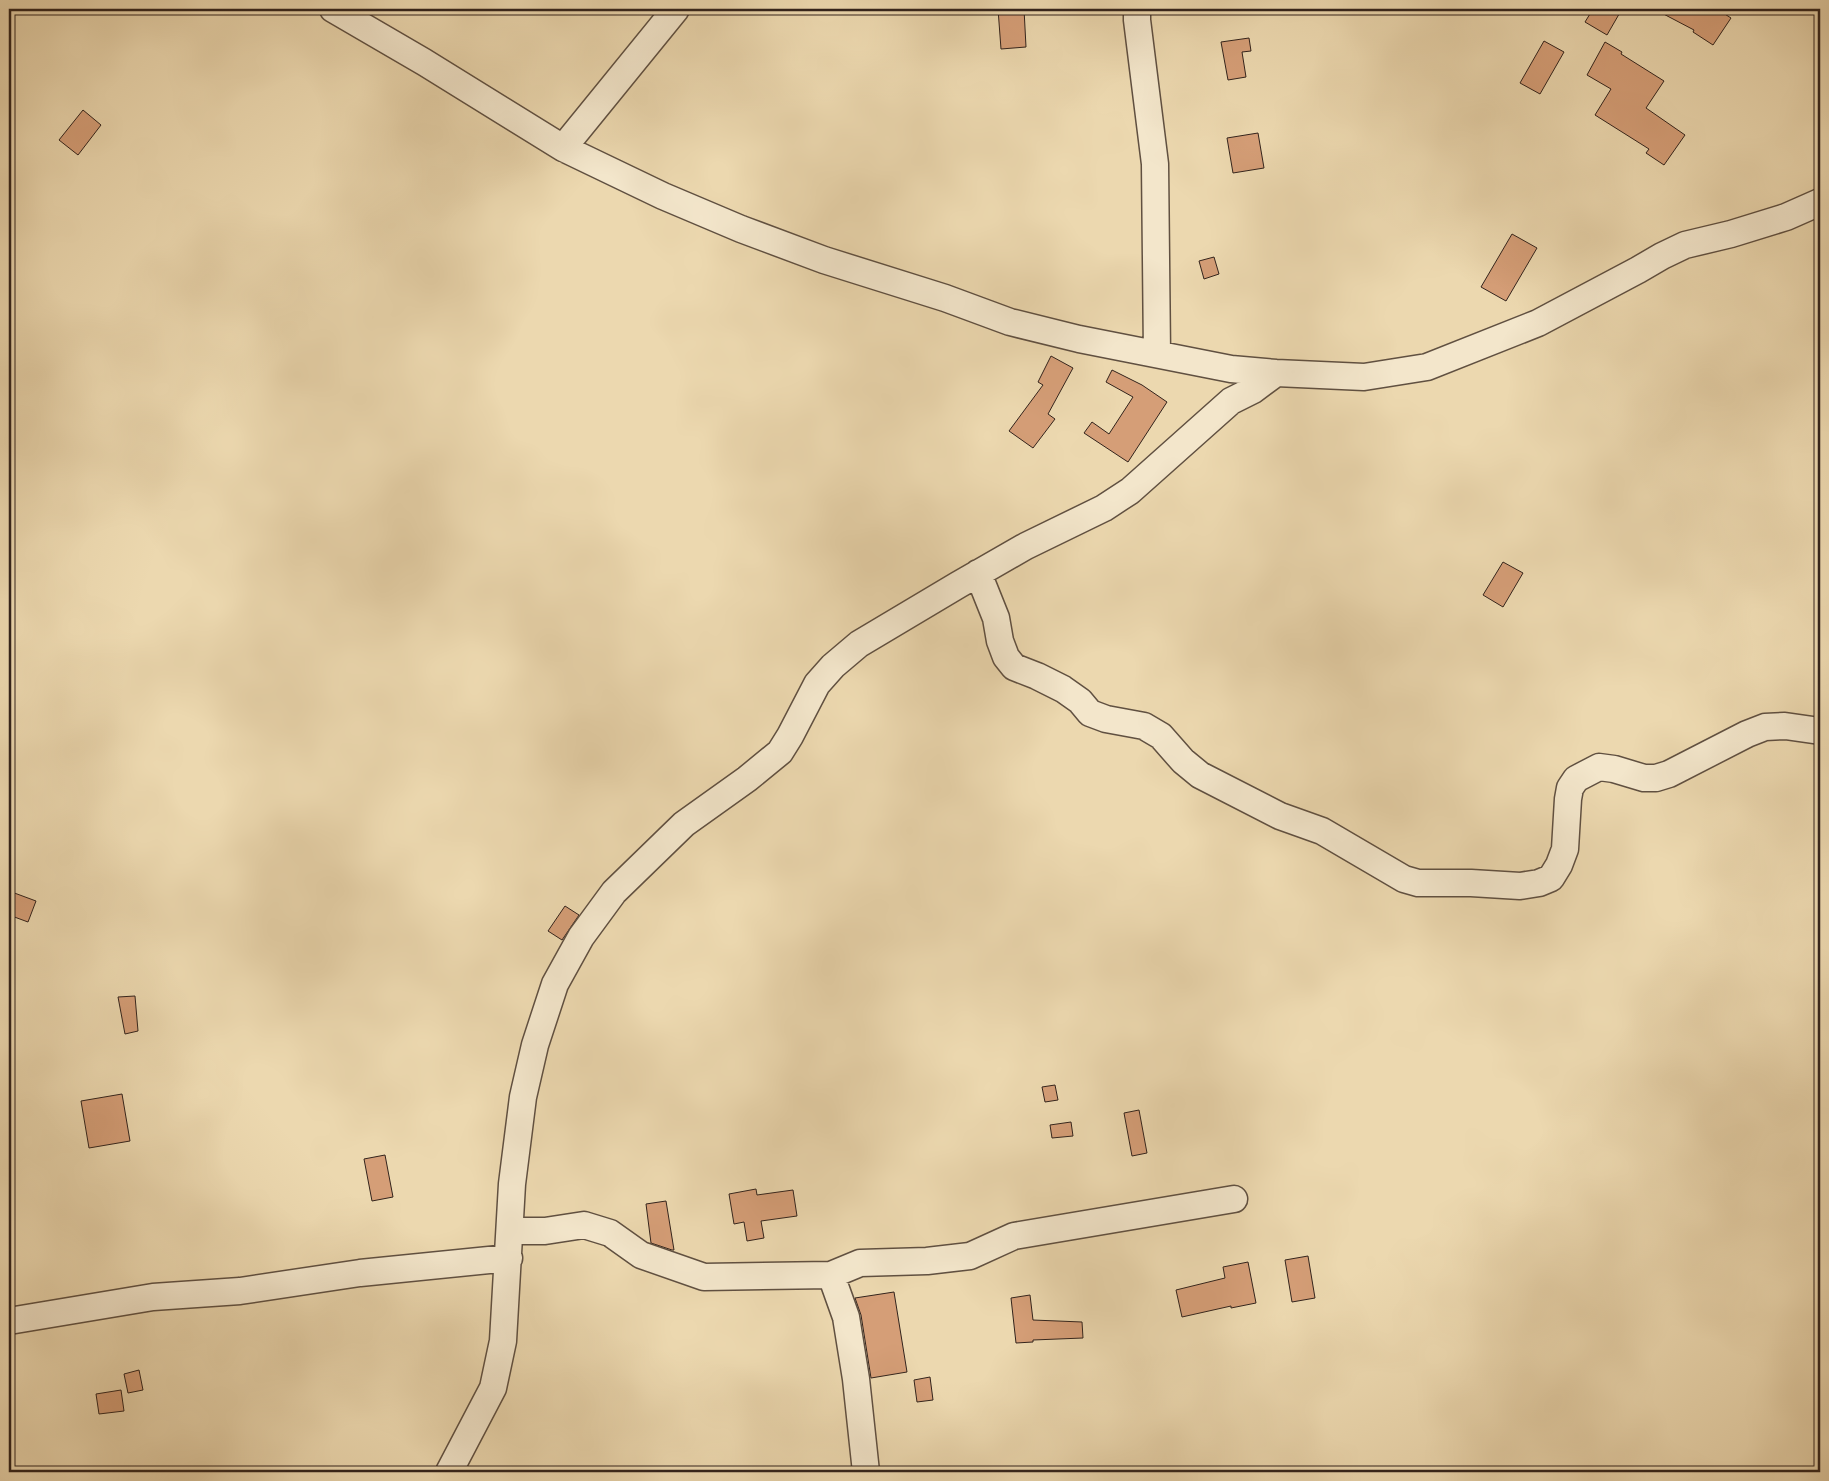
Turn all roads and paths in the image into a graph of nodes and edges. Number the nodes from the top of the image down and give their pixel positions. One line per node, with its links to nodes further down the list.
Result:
1 (333, 9): 4 (street)
2 (676, 9): 4 (street)
3 (1137, 9): 6 (street)
4 (563, 148): 6 (street)
5 (1820, 202): 8 (street)
6 (1157, 354): 7 (street)
7 (1231, 369): 8 (street); 9 (street)
8 (1276, 373): 9 (street)
9 (1231, 401): 10 (street)
10 (978, 573): 11 (street); 13 (street)
11 (1820, 731)
12 (1234, 1199): 15 (street)
13 (510, 1231): 14 (street); 15 (street)
14 (509, 1258): 16 (street); 17 (street)
15 (830, 1275): 18 (street)
16 (9, 1321)
17 (449, 1472)
18 (866, 1472)

